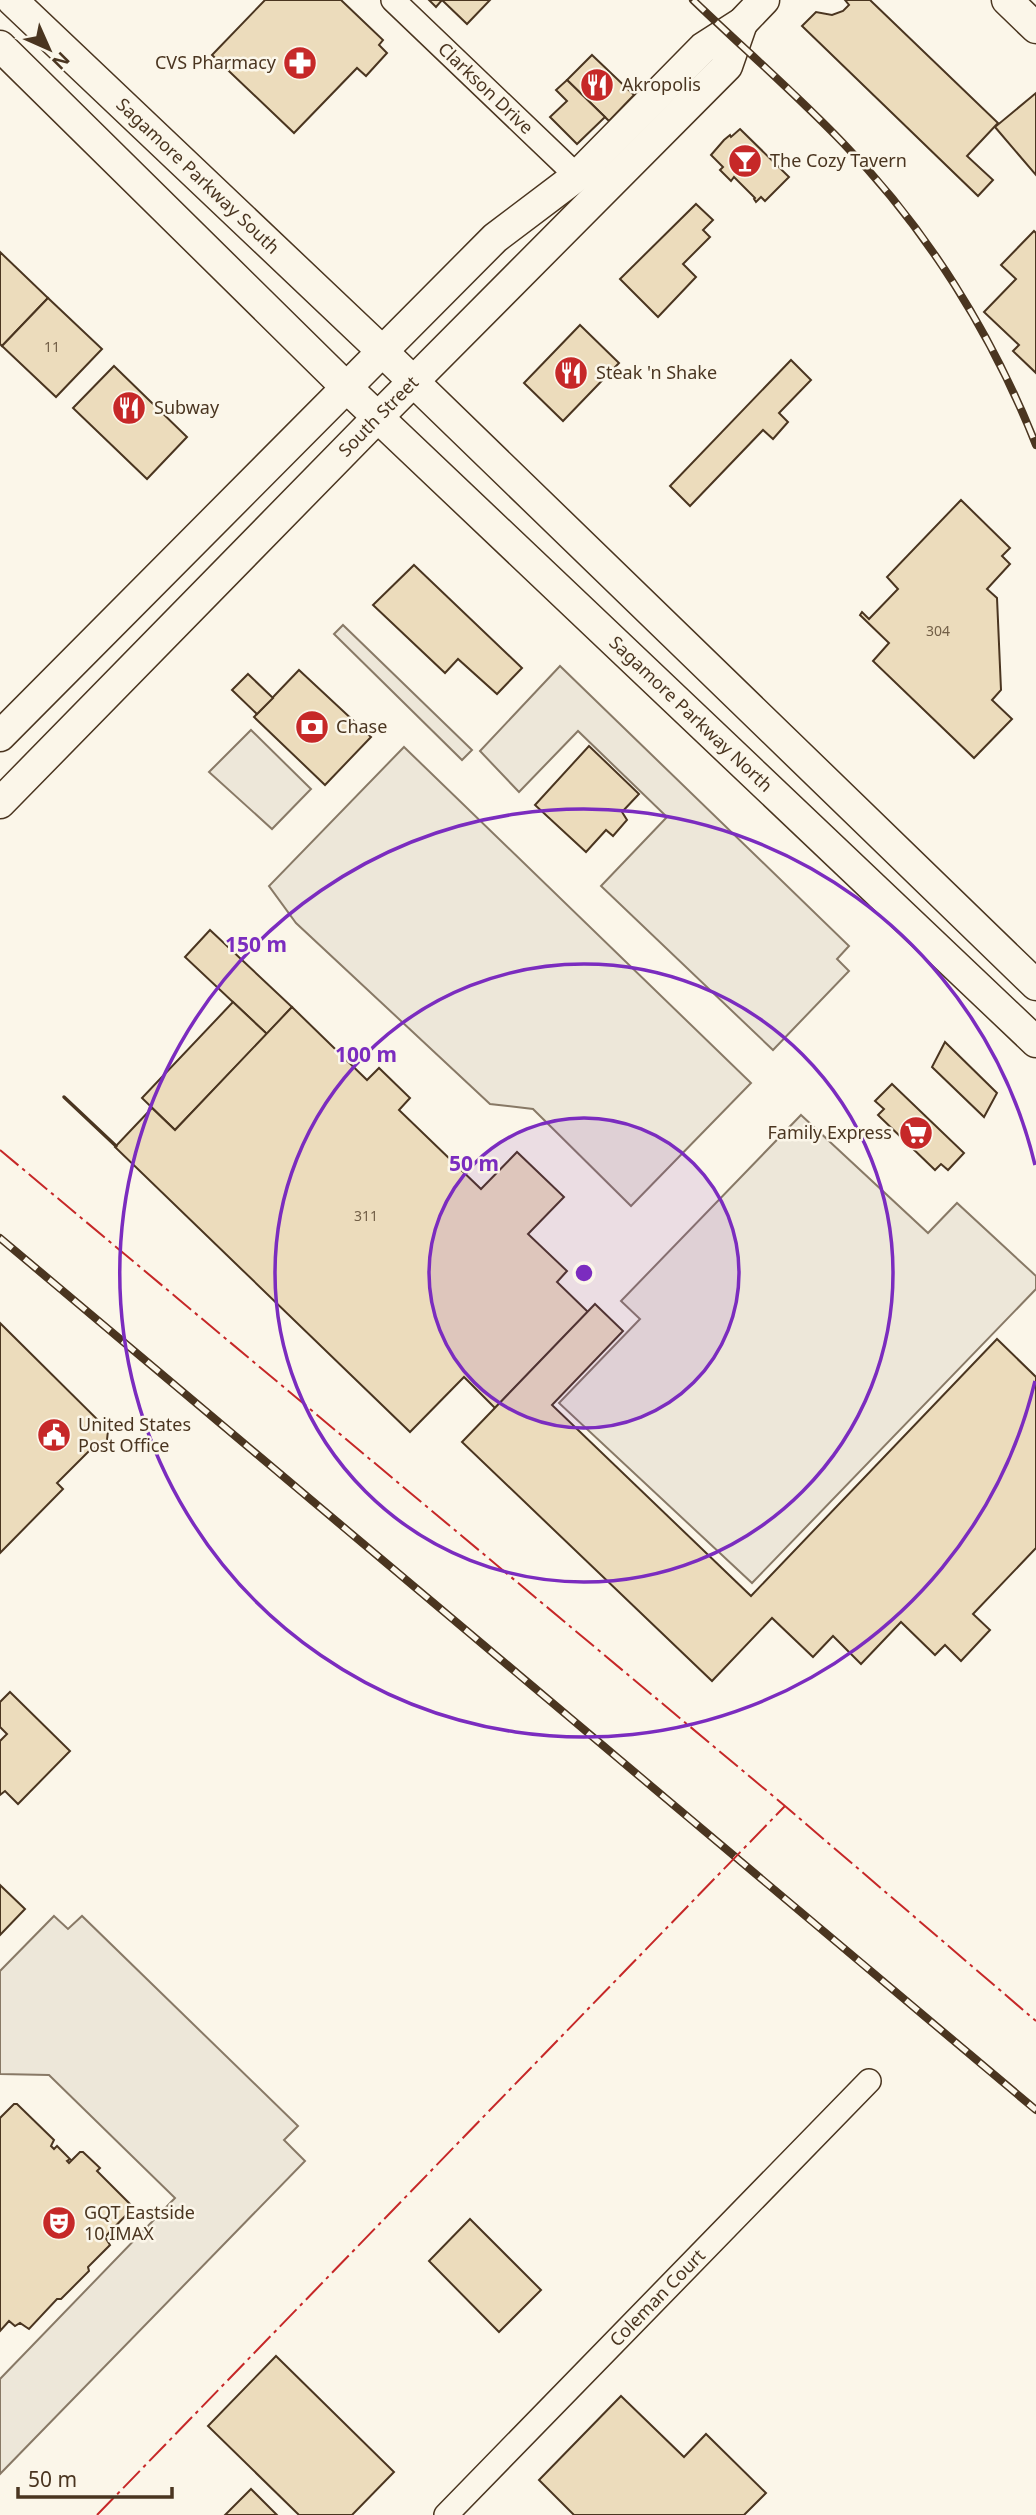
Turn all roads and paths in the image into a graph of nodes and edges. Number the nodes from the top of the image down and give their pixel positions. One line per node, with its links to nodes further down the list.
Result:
1 (12, 0): 9 (main road, Sagamore Parkway South)
2 (393, 0): 8 (street, Clarkson Drive)
3 (764, 0): 5 (main road, South Street)
4 (1007, 0): 6 (main road)
5 (743, 23): 8 (main road, South Street); 10 (main road, South Street)
6 (1036, 28)
7 (0, 46): 11 (main road)
8 (577, 176): 9 (main road, South Street)
9 (382, 351): 10 (main road); 11 (main road, South Street)
10 (413, 381): 12 (main road, South Street); 15 (main road)
11 (346, 387): 12 (main road, Sagamore Parkway North); 13 (main road, South Street)
12 (377, 416): 14 (main road, South Street); 16 (main road, Sagamore Parkway North)
13 (0, 736)
14 (0, 803)
15 (1036, 985)
16 (1036, 1042)
17 (869, 2081): 18 (street, Coleman Court)
18 (446, 2515)

